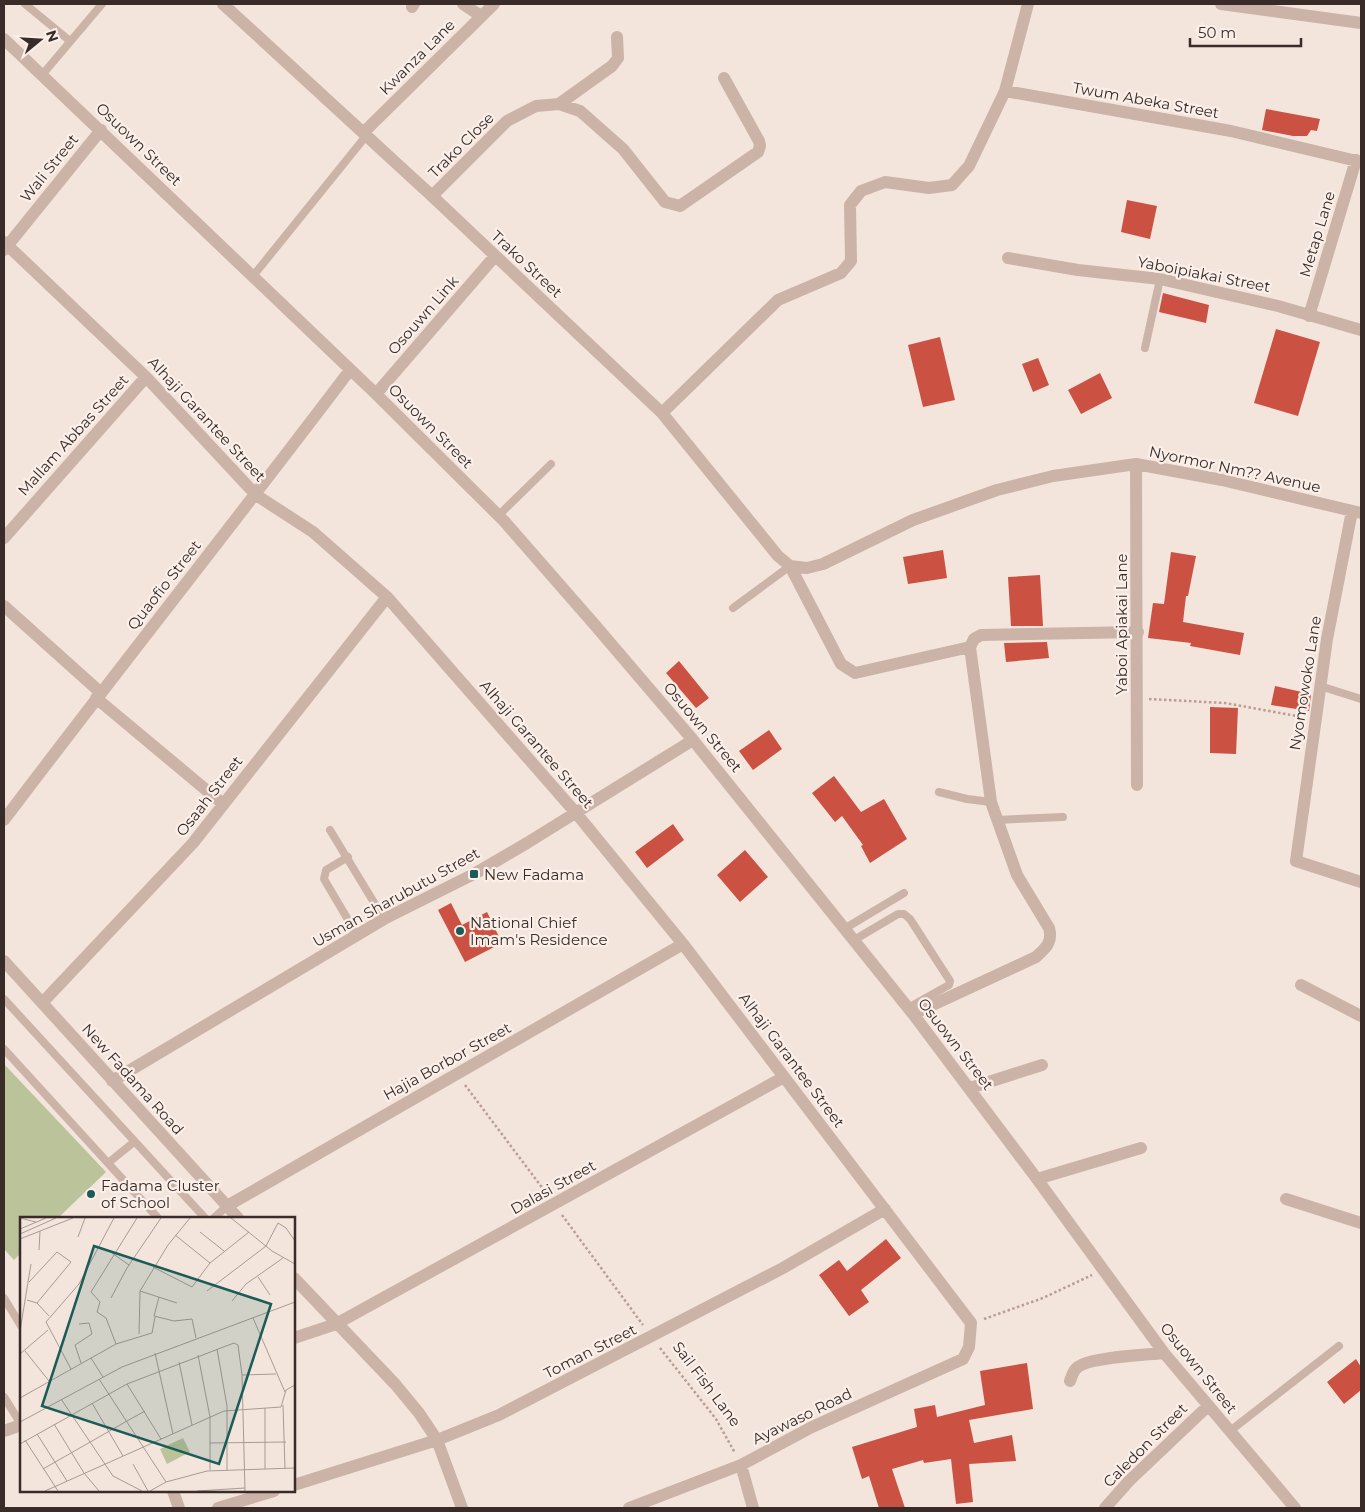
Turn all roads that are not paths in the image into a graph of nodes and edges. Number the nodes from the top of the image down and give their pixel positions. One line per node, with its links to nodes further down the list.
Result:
1 (25, 4): 12 (lane)
2 (102, 4): 12 (lane)
3 (223, 4): 18 (street, Trako Street)
4 (463, 4): 8 (street)
5 (494, 4): 8 (street, Kwanza Lane)
6 (1028, 4): 15 (street)
7 (1221, 4): 9 (street)
8 (481, 16): 18 (street, Kwanza Lane)
9 (1361, 24)
10 (617, 37): 16 (street)
11 (4, 39): 13 (street, Osuown Street)
12 (70, 41): 13 (lane)
13 (42, 75): 17 (street, Osuown Street)
14 (724, 78): 16 (street, Trako Close)
15 (1005, 91): 19 (street, Twum Abeka Street); 32 (street)
16 (559, 104): 20 (street, Trako Close)
17 (102, 130): 21 (street, Wali Street); 24 (street, Osuown Street)
18 (364, 134): 20 (street, Trako Street); 24 (lane)
19 (1358, 161): 26 (street, Metap Lane)
20 (432, 196): 22 (street, Trako Street)
21 (5, 246): 30 (street, Alhaji Garantee Street)
22 (495, 256): 31 (street, Osouwn Link); 32 (street, Trako Street)
23 (1008, 258): 25 (street, Yaboipiakai Street)
24 (253, 276): 29 (street, Osuown Street)
25 (1160, 279): 26 (street, Yaboipiakai Street); 28 (lane)
26 (1309, 316): 27 (street, Yaboipiakai Street)
27 (1361, 330)
28 (1145, 348)
29 (350, 370): 31 (street, Osuown Street); 35 (street, Quaofio Street)
30 (146, 377): 35 (street, Alhaji Garantee Street); 38 (street, Mallam Abbas Street)
31 (376, 394): 37 (street, Osuown Street)
32 (662, 413): 39 (street, Trako Street)
33 (551, 464): 37 (lane)
34 (1136, 464): 36 (street, Nyormor Nm?? Avenue); 39 (street, Nyormor Nm?? Avenue); 43 (street, Yaboi Apiakai Lane)
35 (256, 495): 40 (street, Alhaji Garantee Street); 46 (street, Quaofio Street)
36 (1357, 512): 45 (street, Nyomowoko Lane)
37 (498, 516): 48 (street, Osuown Street)
38 (4, 538)
39 (790, 566): 42 (lane); 44 (street, Trako Street)
40 (386, 597): 52 (street, Osaah Street); 53 (street, Alhaji Garantee Street)
41 (4, 606): 46 (street)
42 (734, 608)
43 (1138, 632): 44 (street, Trako Street); 49 (street, Yaboi Apiakai Lane)
44 (970, 646): 51 (street)
45 (1320, 686): 47 (lane); 59 (street, Nyomowoko Lane)
46 (98, 695): 52 (street); 55 (street, Quaofio Street)
47 (1361, 699)
48 (693, 740): 53 (street, Usman Sharubutu Street); 62 (street, Osuown Street)
49 (1137, 785)
50 (939, 792): 51 (lane)
51 (991, 802): 56 (street)
52 (223, 804): 69 (street, Osaah Street)
53 (576, 813): 61 (street, Usman Sharubutu Street); 65 (street, Alhaji Garantee Street)
54 (1063, 816): 56 (lane)
55 (4, 820)
56 (996, 820): 70 (street)
57 (330, 830): 58 (lane)
58 (348, 857): 61 (lane); 63 (lane)
59 (1361, 882)
60 (904, 893): 62 (lane)
61 (384, 919): 63 (street, Usman Sharubutu Street)
62 (844, 928): 64 (street, Osuown Street)
63 (357, 935): 75 (street, Usman Sharubutu Street)
64 (854, 940): 70 (street, Osuown Street); 70 (lane)
65 (682, 944): 74 (street, Alhaji Garantee Street); 82 (street, Hajia Borbor Street)
66 (4, 961): 69 (street, New Fadama Road)
67 (1301, 985): 71 (street)
68 (4, 999): 77 (lane)
69 (43, 1002): 75 (street, New Fadama Road)
70 (910, 1011): 76 (street, Osuown Street)
71 (1361, 1016)
72 (4, 1049): 79 (lane)
73 (1042, 1065): 76 (street)
74 (784, 1077): 83 (street, Alhaji Garantee Street); 92 (street, Dalasi Street)
75 (112, 1081): 82 (street, New Fadama Road)
76 (970, 1088): 80 (street, Osuown Street)
77 (134, 1142): 79 (lane); 85 (lane)
78 (1141, 1148): 80 (street)
79 (108, 1163): 84 (lane)
80 (1037, 1179): 96 (street, Osuown Street)
81 (1286, 1199): 88 (street)
82 (227, 1206): 86 (lane); 87 (street, New Fadama Road)
83 (885, 1209): 93 (street, Alhaji Garantee Street); 104 (street, Toman Street)
84 (157, 1217)
85 (204, 1217)
86 (215, 1217)
87 (237, 1217)
88 (1361, 1223)
89 (295, 1279): 92 (street)
90 (4, 1298): 91 (lane)
91 (20, 1324)
92 (336, 1324): 94 (street, Dalasi Street); 104 (street)
93 (971, 1329): 105 (street, Ayawaso Road)
94 (295, 1338)
95 (1339, 1346): 103 (lane)
96 (1164, 1353): 97 (street); 99 (street, Osuown Street)
97 (1070, 1381)
98 (4, 1397): 100 (lane)
99 (1208, 1406): 103 (street, Osuown Street); 114 (street, Caledon Street)
100 (20, 1422)
101 (20, 1424): 102 (street)
102 (4, 1431)
103 (1230, 1431): 115 (street, Osuown Street)
104 (437, 1440): 106 (street, Toman Street); 111 (street)
105 (740, 1465): 112 (street, Ayawaso Road); 113 (street)
106 (295, 1485)
107 (173, 1492): 109 (street)
108 (271, 1492): 110 (street)
109 (179, 1508)
110 (218, 1508)
111 (462, 1508)
112 (629, 1508)
113 (753, 1508)
114 (1105, 1508)
115 (1296, 1508)

